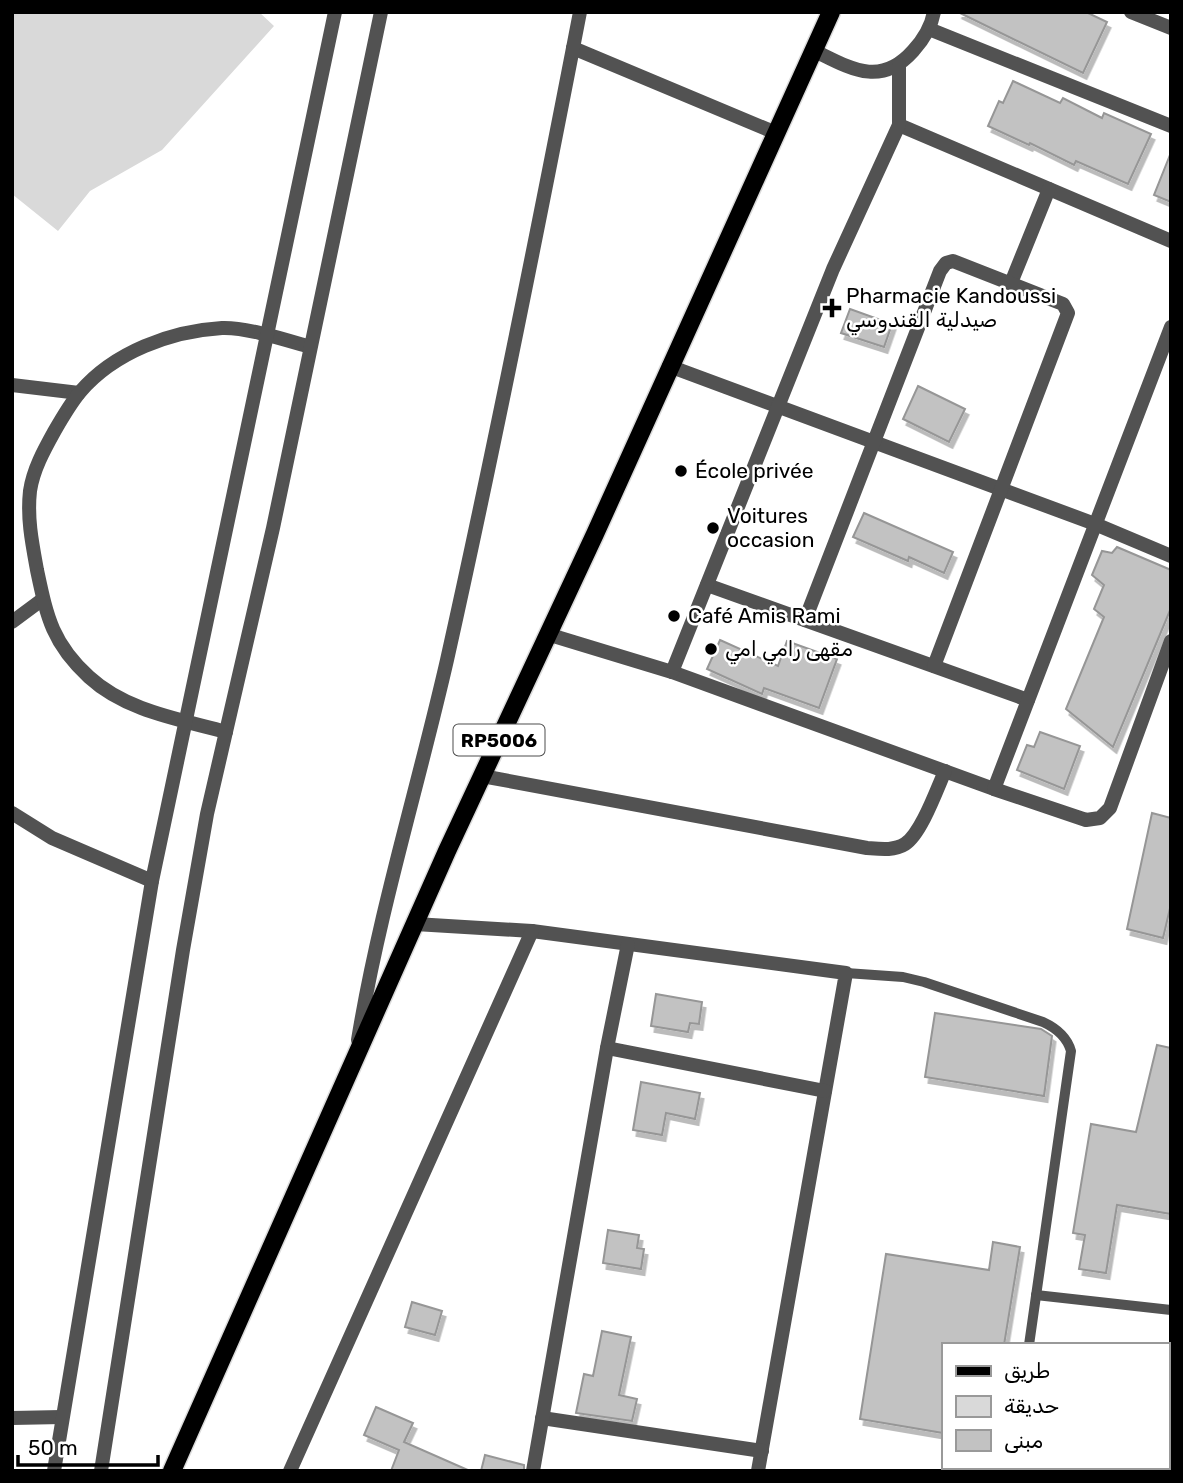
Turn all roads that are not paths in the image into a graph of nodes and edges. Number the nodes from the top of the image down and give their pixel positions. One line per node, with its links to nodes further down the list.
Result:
1 (335, 12): 19 (street)
2 (381, 12): 20 (street)
3 (580, 12): 9 (street)
4 (831, 12): 10 (main road, RP5006)
5 (934, 12): 8 (street)
6 (1131, 12): 7 (street)
7 (1171, 28)
8 (929, 29): 11 (street); 13 (street)
9 (573, 48): 14 (street); 50 (street)
10 (813, 50): 11 (street); 14 (main road, RP5006)
11 (899, 65): 12 (street)
12 (899, 125): 15 (street); 24 (street)
13 (1171, 126)
14 (776, 133): 21 (main road, RP5006)
15 (1049, 189): 16 (street); 17 (street)
16 (1171, 241)
17 (1011, 283): 25 (street); 26 (street)
18 (1171, 327): 27 (street)
19 (267, 335): 20 (street); 23 (street); 38 (street)
20 (310, 347): 39 (street)
21 (669, 366): 24 (street); 33 (main road, RP5006)
22 (12, 385): 23 (street)
23 (79, 393): 30 (street)
24 (779, 405): 25 (street); 29 (street)
25 (874, 442): 26 (street); 31 (street)
26 (1000, 489): 27 (street); 35 (street)
27 (1095, 524): 28 (street); 37 (street)
28 (1171, 556)
29 (707, 585): 31 (street); 36 (street)
30 (43, 599): 32 (street); 38 (street)
31 (805, 620): 35 (street)
32 (12, 622)
33 (547, 635): 36 (street); 41 (main road, RP5006)
34 (1171, 641): 42 (street)
35 (934, 666): 37 (street)
36 (672, 672): 40 (street)
37 (1028, 700): 42 (street)
38 (184, 720): 39 (street); 44 (street)
39 (226, 732): 60 (street)
40 (945, 771): 41 (street); 42 (street)
41 (482, 776): 45 (main road, RP5006)
42 (994, 789)
43 (12, 813): 44 (street)
44 (152, 881): 55 (street)
45 (415, 924): 46 (street); 50 (main road, RP5006)
46 (532, 931): 47 (street); 62 (street)
47 (628, 944): 48 (street); 49 (street)
48 (846, 973): 51 (street); 52 (lane)
49 (607, 1048): 51 (street); 57 (street)
50 (355, 1059): 61 (main road, RP5006)
51 (825, 1091): 58 (street)
52 (1036, 1295): 53 (lane); 54 (lane)
53 (1171, 1310)
54 (1029, 1343)
55 (62, 1417): 56 (street); 59 (street)
56 (12, 1418)
57 (542, 1418): 58 (street); 63 (street)
58 (762, 1451): 64 (street)
59 (54, 1471)
60 (101, 1471)
61 (172, 1471)
62 (290, 1471)
63 (533, 1471)
64 (758, 1471)

